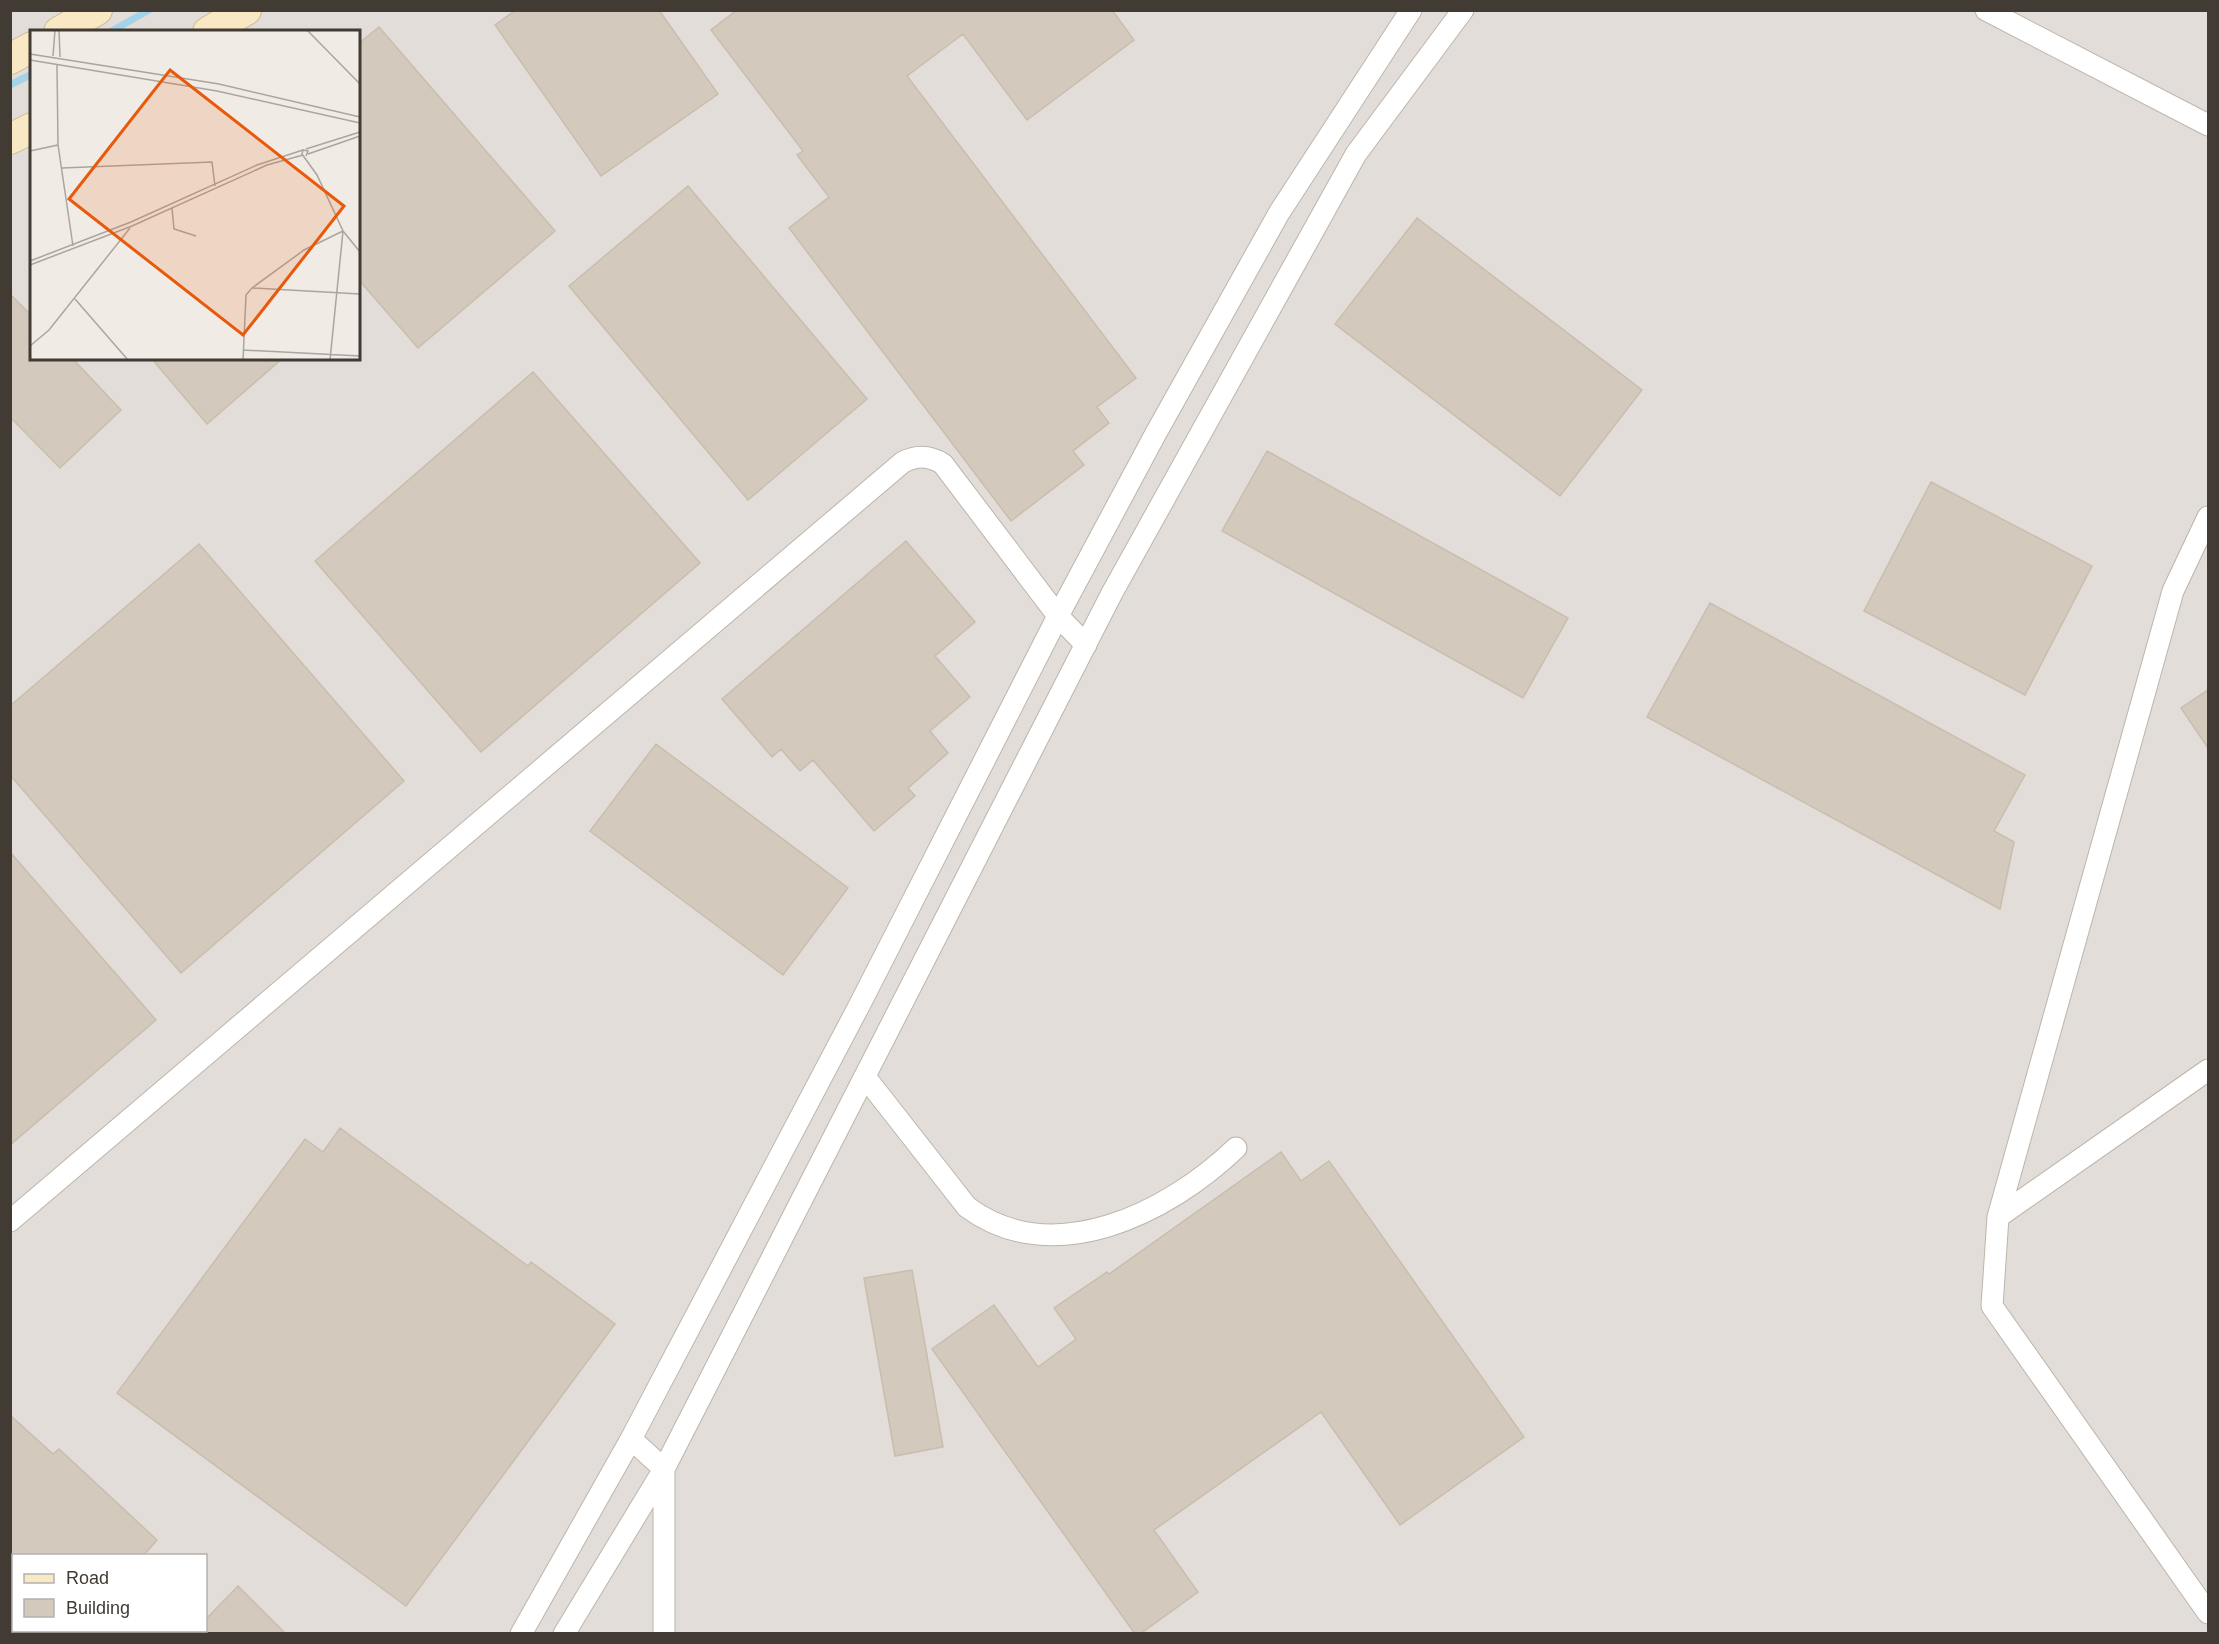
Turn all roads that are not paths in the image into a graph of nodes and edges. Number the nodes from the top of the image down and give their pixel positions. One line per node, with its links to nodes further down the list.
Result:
1 (97, 10): 6 (main road)
2 (246, 10): 7 (main road)
3 (1411, 10): 14 (street)
4 (1463, 10): 15 (street)
5 (1986, 10): 10 (street)
6 (62, 30)
7 (211, 30)
8 (30, 48): 9 (main road)
9 (10, 59)
10 (2208, 125)
11 (30, 129): 12 (main road)
12 (10, 139)
13 (2208, 517): 19 (street)
14 (1058, 616): 15 (street); 20 (street); 21 (street)
15 (1086, 645): 17 (street)
16 (2208, 1070): 19 (street)
17 (866, 1078): 18 (street); 22 (street)
18 (1236, 1148)
19 (1998, 1217): 23 (street)
20 (10, 1221)
21 (631, 1439): 22 (street); 24 (street)
22 (664, 1469): 25 (street); 26 (street)
23 (2208, 1613)
24 (521, 1634)
25 (564, 1634)
26 (664, 1634)

